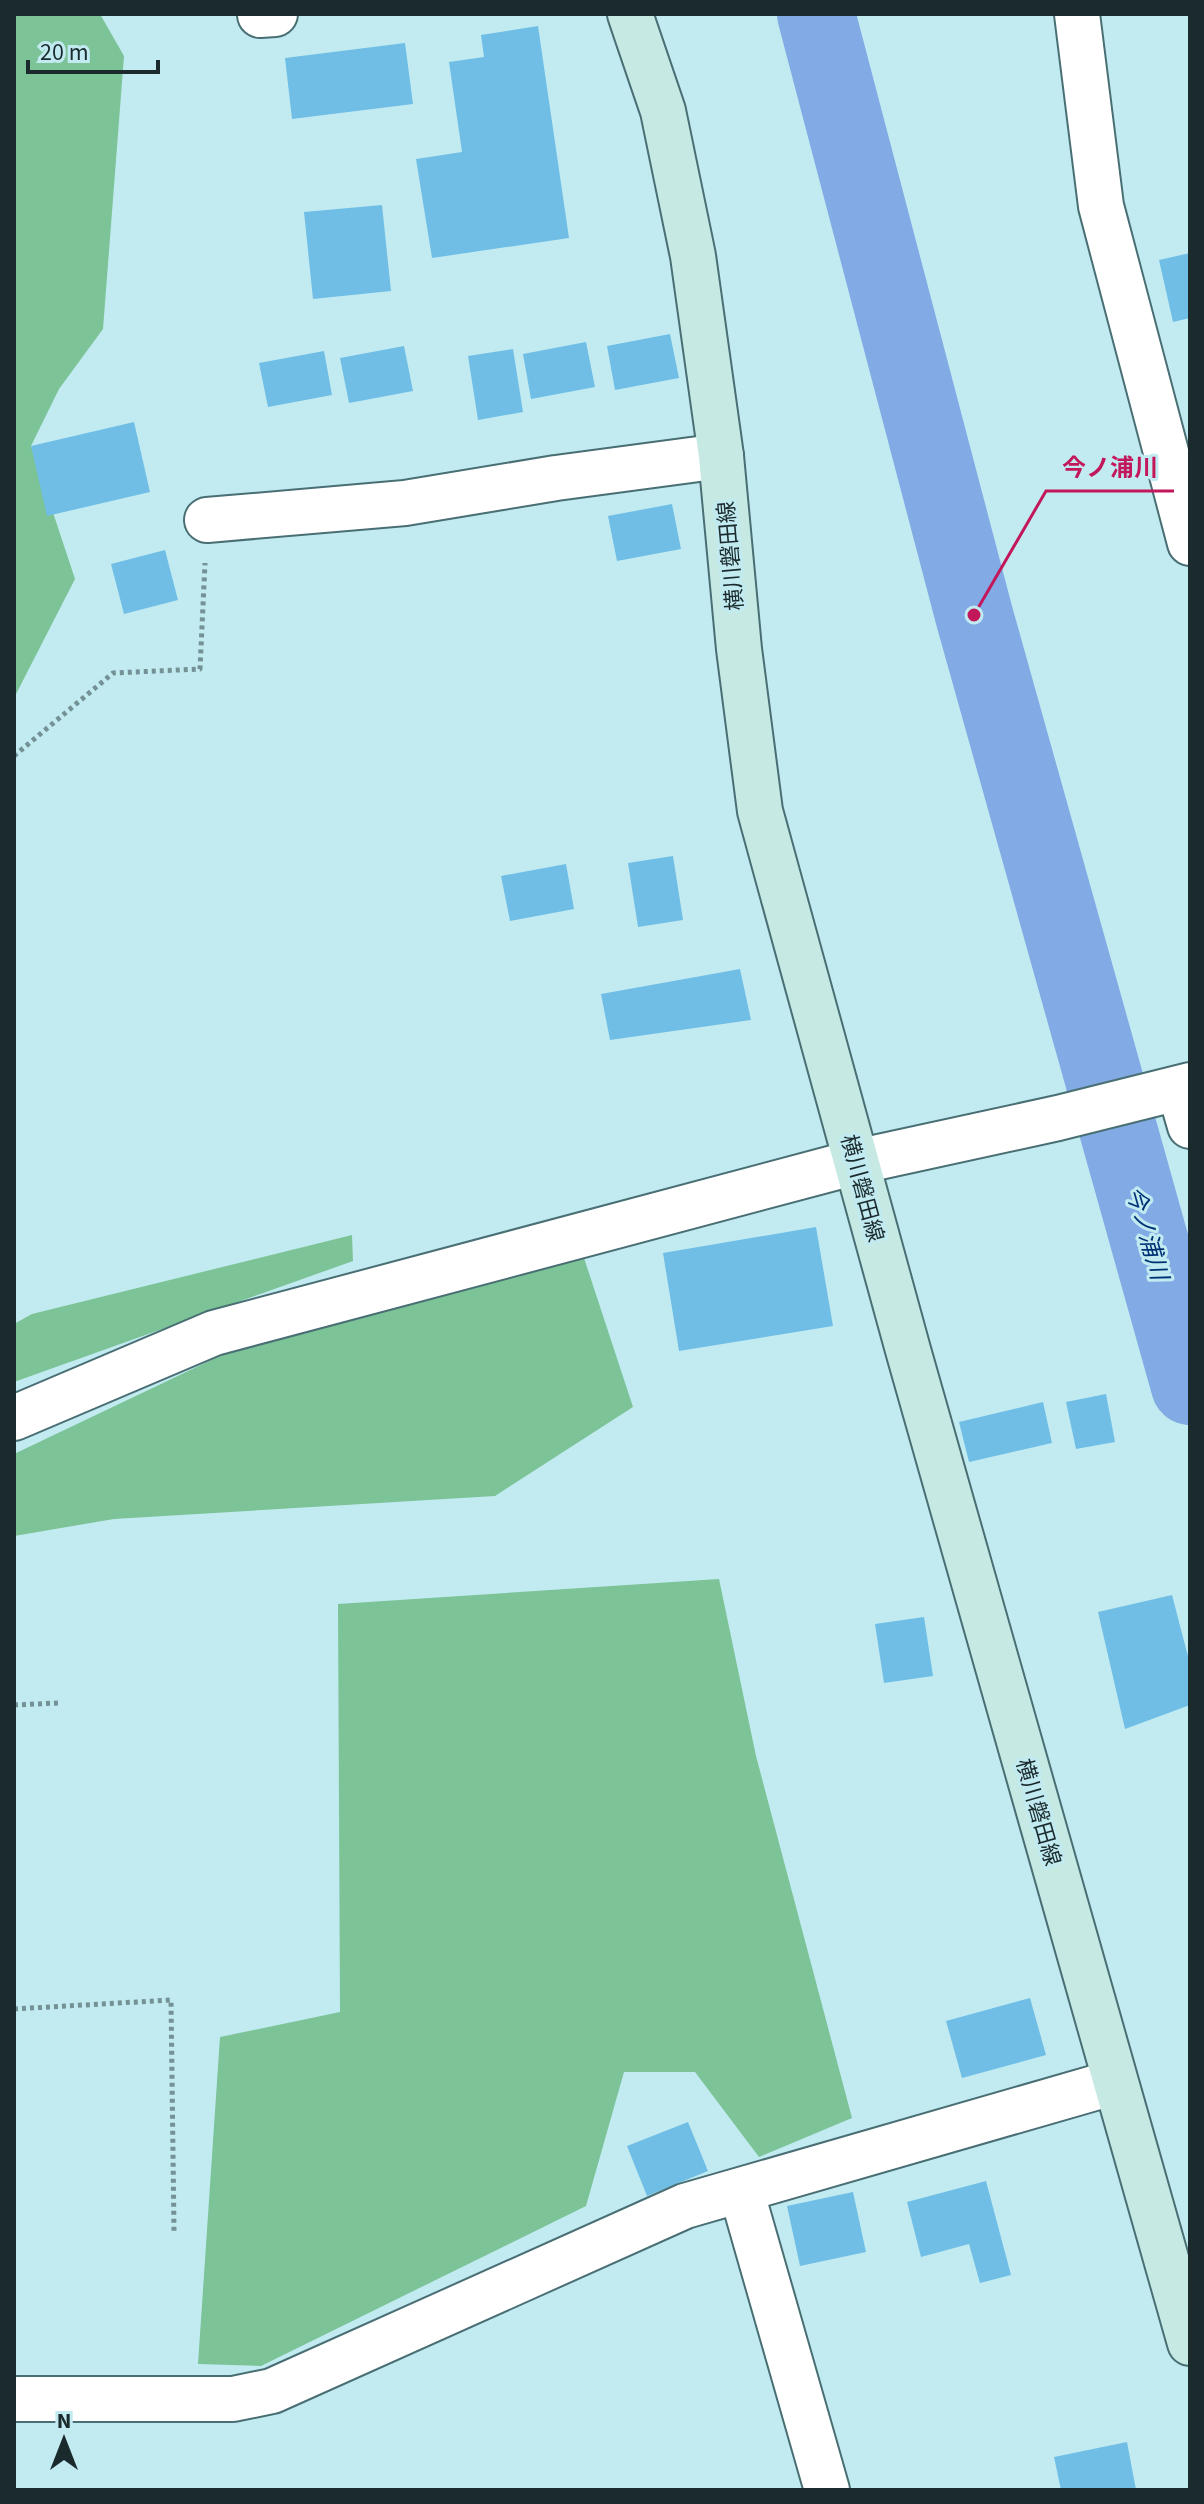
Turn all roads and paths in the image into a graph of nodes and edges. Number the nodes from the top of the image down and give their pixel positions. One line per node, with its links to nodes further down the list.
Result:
1 (630, 14): 3 (main road, 横川磐田線)
2 (1077, 14): 5 (street)
3 (721, 456): 4 (street); 8 (main road, 横川磐田線)
4 (207, 520): 6 (path)
5 (1190, 543)
6 (14, 756)
7 (1183, 1097): 8 (street)
8 (856, 1162): 9 (street); 13 (main road, 横川磐田線)
9 (14, 1418)
10 (58, 1703): 11 (path)
11 (14, 1705)
12 (14, 2009): 15 (path)
13 (1115, 2082): 14 (street); 16 (main road, 横川磐田線)
14 (741, 2190): 17 (street); 18 (street)
15 (174, 2231)
16 (1190, 2343)
17 (14, 2399)
18 (827, 2490)

